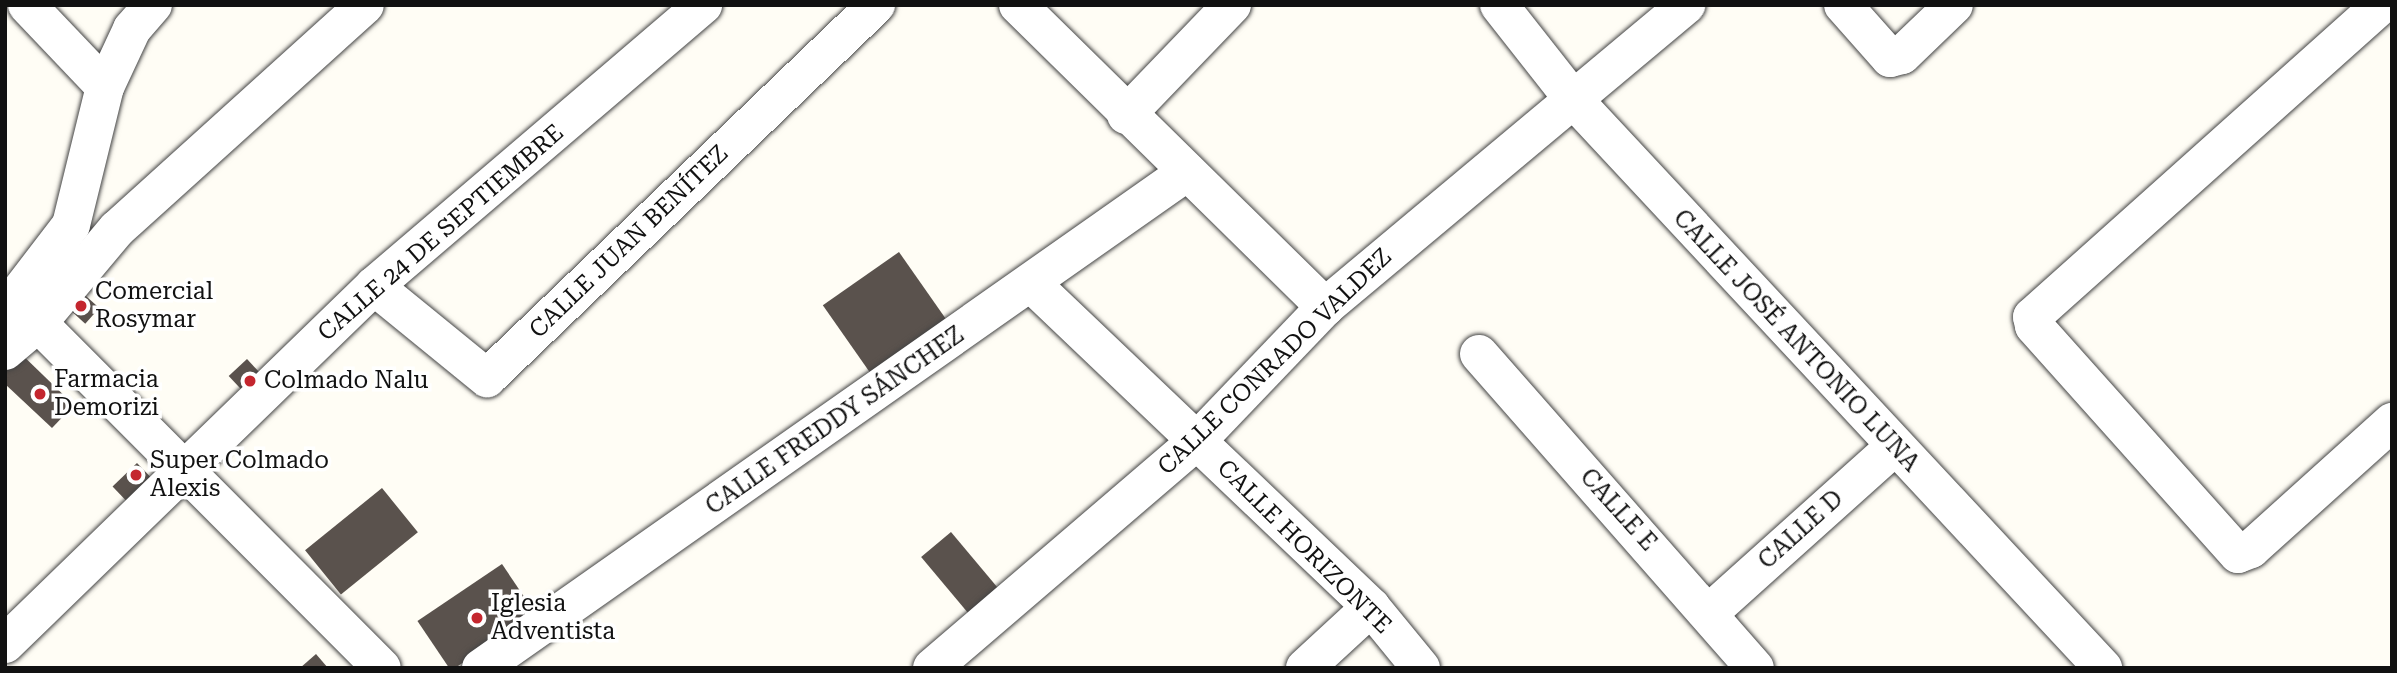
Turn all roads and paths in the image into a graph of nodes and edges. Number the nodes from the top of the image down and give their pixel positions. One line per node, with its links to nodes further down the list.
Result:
1 (27, 5): 13 (street)
2 (153, 5): 13 (street)
3 (365, 5): 20 (street)
4 (703, 5): 18 (street, CALLE 24 DE SEPTIEMBRE)
5 (876, 5): 18 (street, CALLE JUAN BENÍTEZ)
6 (1018, 5): 15 (street)
7 (1232, 5): 15 (street)
8 (1499, 5): 14 (street, CALLE JOSÉ ANTONIO LUNA)
9 (1686, 5): 14 (street, CALLE CONRADO VALDEZ)
10 (1843, 5): 11 (street)
11 (1954, 5)
12 (2381, 5): 23 (street)
13 (105, 87): 20 (street)
14 (1573, 99): 19 (street, CALLE CONRADO VALDEZ); 25 (street, CALLE JOSÉ ANTONIO LUNA)
15 (1126, 115): 16 (street)
16 (1187, 172): 17 (street, CALLE FREDDY SÁNCHEZ); 19 (street)
17 (1032, 284): 24 (street, CALLE HORIZONTE); 31 (street, CALLE FREDDY SÁNCHEZ)
18 (374, 286): 26 (street, CALLE 24 DE SEPTIEMBRE)
19 (1325, 307): 24 (street, CALLE CONRADO VALDEZ)
20 (16, 316): 21 (street); 26 (street)
21 (5, 351)
22 (1479, 354): 28 (street, CALLE E)
23 (2392, 422)
24 (1196, 441): 27 (street, CALLE HORIZONTE); 32 (street, CALLE CONRADO VALDEZ)
25 (1893, 448): 28 (street, CALLE D); 36 (street, CALLE JOSÉ ANTONIO LUNA)
26 (188, 467): 29 (street, CALLE 24 DE SEPTIEMBRE); 30 (street)
27 (1371, 607): 33 (street); 34 (street, CALLE HORIZONTE)
28 (1709, 613): 35 (street, CALLE E)
29 (5, 644)
30 (374, 665)
31 (481, 668)
32 (932, 668)
33 (1305, 668)
34 (1421, 668)
35 (1755, 668)
36 (2103, 668)

